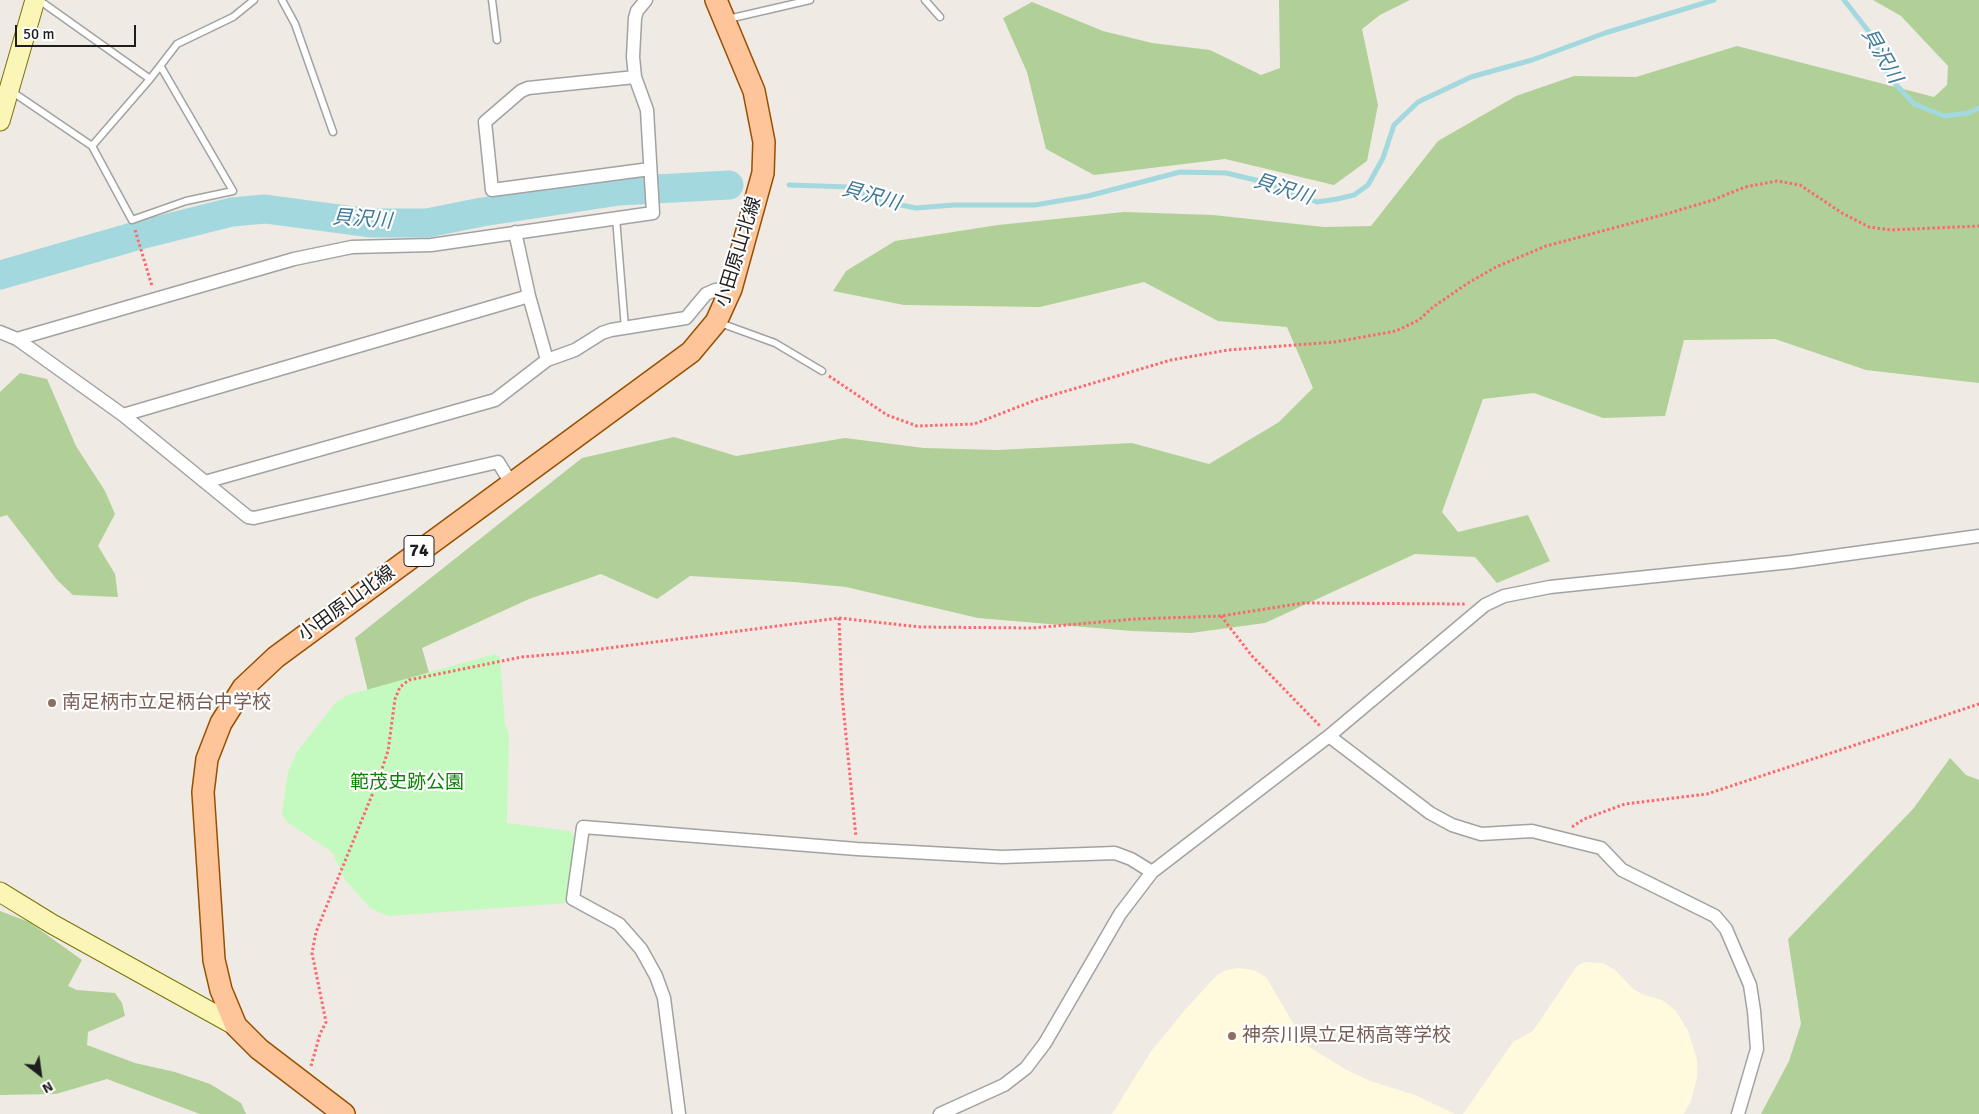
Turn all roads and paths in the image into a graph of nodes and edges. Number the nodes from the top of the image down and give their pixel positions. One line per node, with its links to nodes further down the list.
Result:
1 (34, 0): 16 (street)
2 (39, 0): 15 (lane)
3 (254, 0): 13 (lane)
4 (282, 0): 18 (lane)
5 (492, 0): 12 (lane)
6 (646, 0): 14 (street)
7 (716, 0): 11 (main road, 小田原山北線 / 74)
8 (810, 0): 11 (lane)
9 (925, 0): 10 (lane)
10 (940, 17)
11 (725, 20): 25 (main road, 小田原山北線 / 74)
12 (497, 40)
13 (161, 67): 15 (lane); 22 (lane)
14 (635, 77): 20 (street); 20 (street)
15 (150, 79): 19 (lane)
16 (8, 89): 17 (street); 19 (lane)
17 (0, 121)
18 (333, 132)
19 (92, 146): 22 (lane)
20 (650, 169): 21 (street)
21 (616, 218): 24 (street); 29 (lane)
22 (132, 220): 27 (path)
23 (1979, 226): 33 (path)
24 (515, 232): 26 (street); 27 (street)
25 (731, 289): 28 (main road, 小田原山北線 / 74); 29 (street)
26 (529, 296): 32 (street); 34 (street)
27 (156, 299): 31 (street)
28 (716, 322): 33 (lane); 36 (main road, 小田原山北線 / 74)
29 (625, 328): 32 (street)
30 (0, 332): 31 (street)
31 (18, 339): 34 (street)
32 (548, 360): 35 (street)
33 (822, 371)
34 (123, 415): 35 (street)
35 (205, 482): 36 (street)
36 (511, 483): 47 (main road, 小田原山北線 / 74)
37 (1979, 536): 38 (street)
38 (1485, 604): 39 (path); 42 (street)
39 (1221, 616): 40 (path); 42 (path)
40 (839, 618): 44 (path); 48 (path)
41 (1979, 704): 43 (path)
42 (1330, 736): 43 (street); 45 (street)
43 (1556, 837): 52 (street)
44 (857, 849): 45 (street); 50 (street)
45 (1152, 872): 51 (street)
46 (0, 892): 47 (street)
47 (236, 1026): 48 (main road, 小田原山北線 / 74)
48 (306, 1086): 49 (main road, 小田原山北線 / 74)
49 (344, 1114)
50 (679, 1114)
51 (940, 1114)
52 (1738, 1114)

